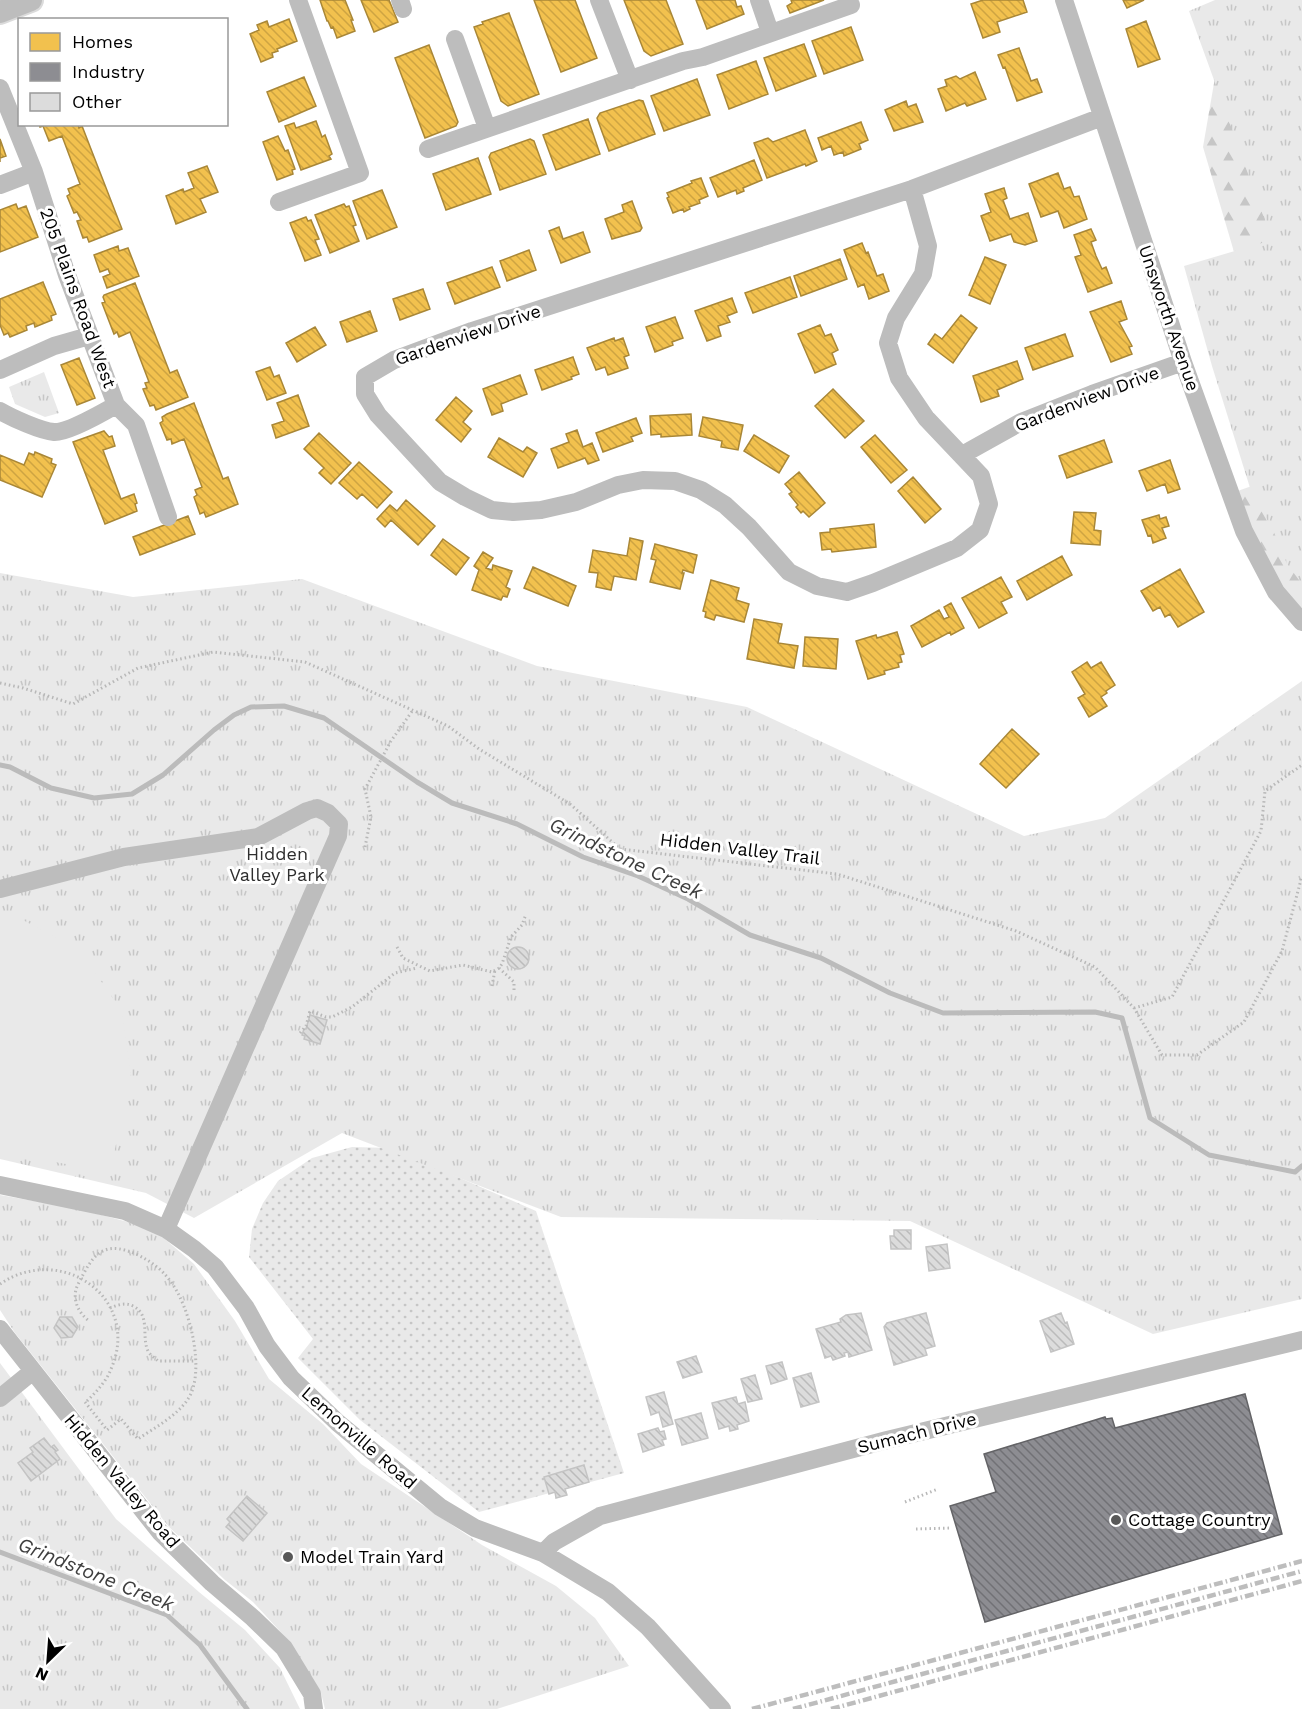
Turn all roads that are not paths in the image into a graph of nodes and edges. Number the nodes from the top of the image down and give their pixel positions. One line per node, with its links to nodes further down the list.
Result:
1 (31, 0): 7 (main road)
2 (298, 0): 18 (street)
3 (599, 0): 10 (street)
4 (759, 0): 8 (street)
5 (1064, 0): 12 (street, Unsworth Avenue)
6 (851, 5): 8 (street)
7 (0, 12)
8 (770, 32): 10 (street)
9 (455, 39): 13 (street)
10 (630, 80): 13 (street)
11 (0, 88): 15 (street, 205 Plains Road West)
12 (1102, 117): 17 (street, Gardenview Drive); 20 (street, Unsworth Avenue)
13 (487, 128): 14 (street)
14 (428, 149)
15 (34, 172): 16 (street); 19 (street, 205 Plains Road West)
16 (0, 185)
17 (912, 189): 24 (street, Gardenview Drive); 24 (street, Gardenview Drive)
18 (279, 202)
19 (89, 336): 21 (street); 22 (street, 205 Plains Road West)
20 (1183, 362): 24 (street, Gardenview Drive); 26 (street, Unsworth Avenue)
21 (0, 370)
22 (116, 405): 23 (street); 25 (street, 205 Plains Road West)
23 (0, 411)
24 (962, 455)
25 (168, 517)
26 (1302, 622)
27 (0, 889): 29 (street)
28 (0, 1185): 29 (street, Lemonville Road)
29 (166, 1229): 34 (street, Lemonville Road)
30 (0, 1329): 32 (street, Hidden Valley Road)
31 (1302, 1340): 34 (street, Sumach Drive)
32 (33, 1371): 33 (street); 35 (street, Hidden Valley Road)
33 (0, 1398)
34 (543, 1553): 36 (street, Lemonville Road)
35 (314, 1709)
36 (722, 1709)

